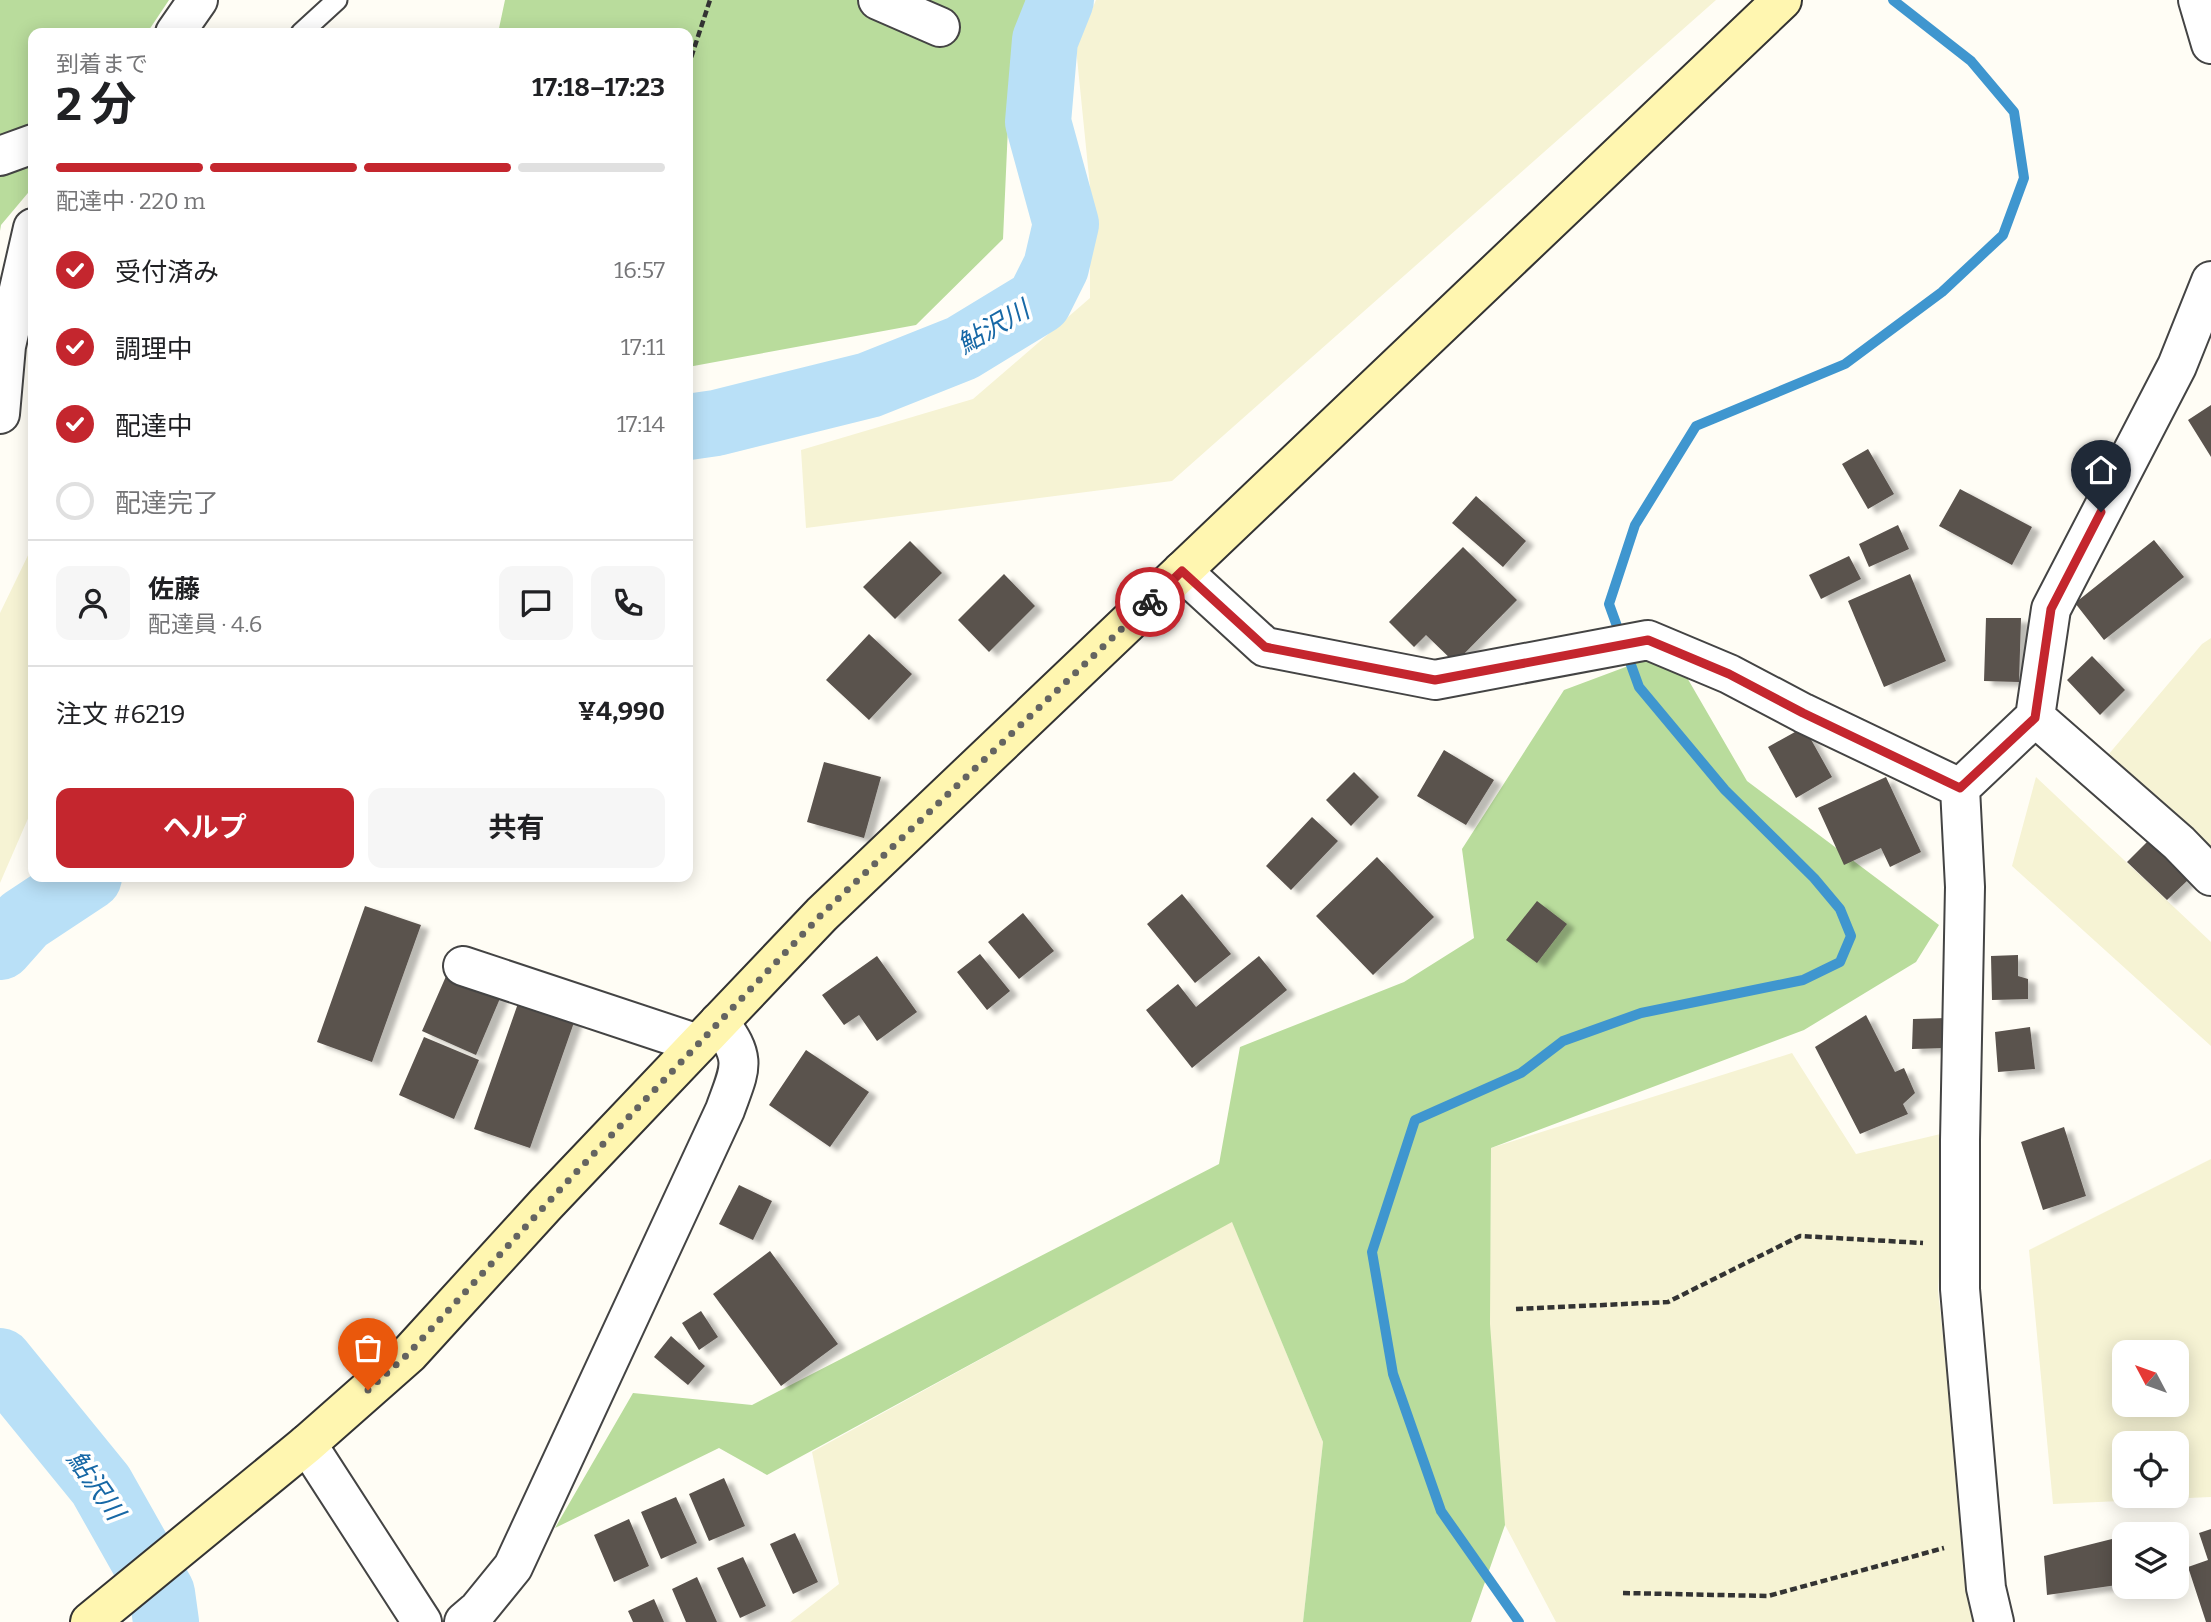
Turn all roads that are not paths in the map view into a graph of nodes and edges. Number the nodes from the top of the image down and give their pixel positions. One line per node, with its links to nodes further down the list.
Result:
1 (198, 0): 7 (street)
2 (337, 0): 8 (lane)
3 (878, 0): 6 (street)
4 (1782, 0): 15 (street)
5 (2198, 0): 9 (street)
6 (940, 27)
7 (178, 28)
8 (306, 28)
9 (2211, 44)
10 (28, 146): 11 (street)
11 (0, 156)
12 (28, 250): 14 (street)
13 (2211, 281): 16 (street)
14 (0, 414)
15 (1182, 571): 17 (street); 20 (street)
16 (2035, 718): 17 (street); 18 (street)
17 (1960, 788): 25 (street)
18 (2211, 876)
19 (463, 966): 20 (street)
20 (709, 1033): 21 (street); 24 (street)
21 (307, 1444): 22 (street); 23 (street)
22 (90, 1622)
23 (422, 1622)
24 (464, 1622)
25 (1994, 1622)

